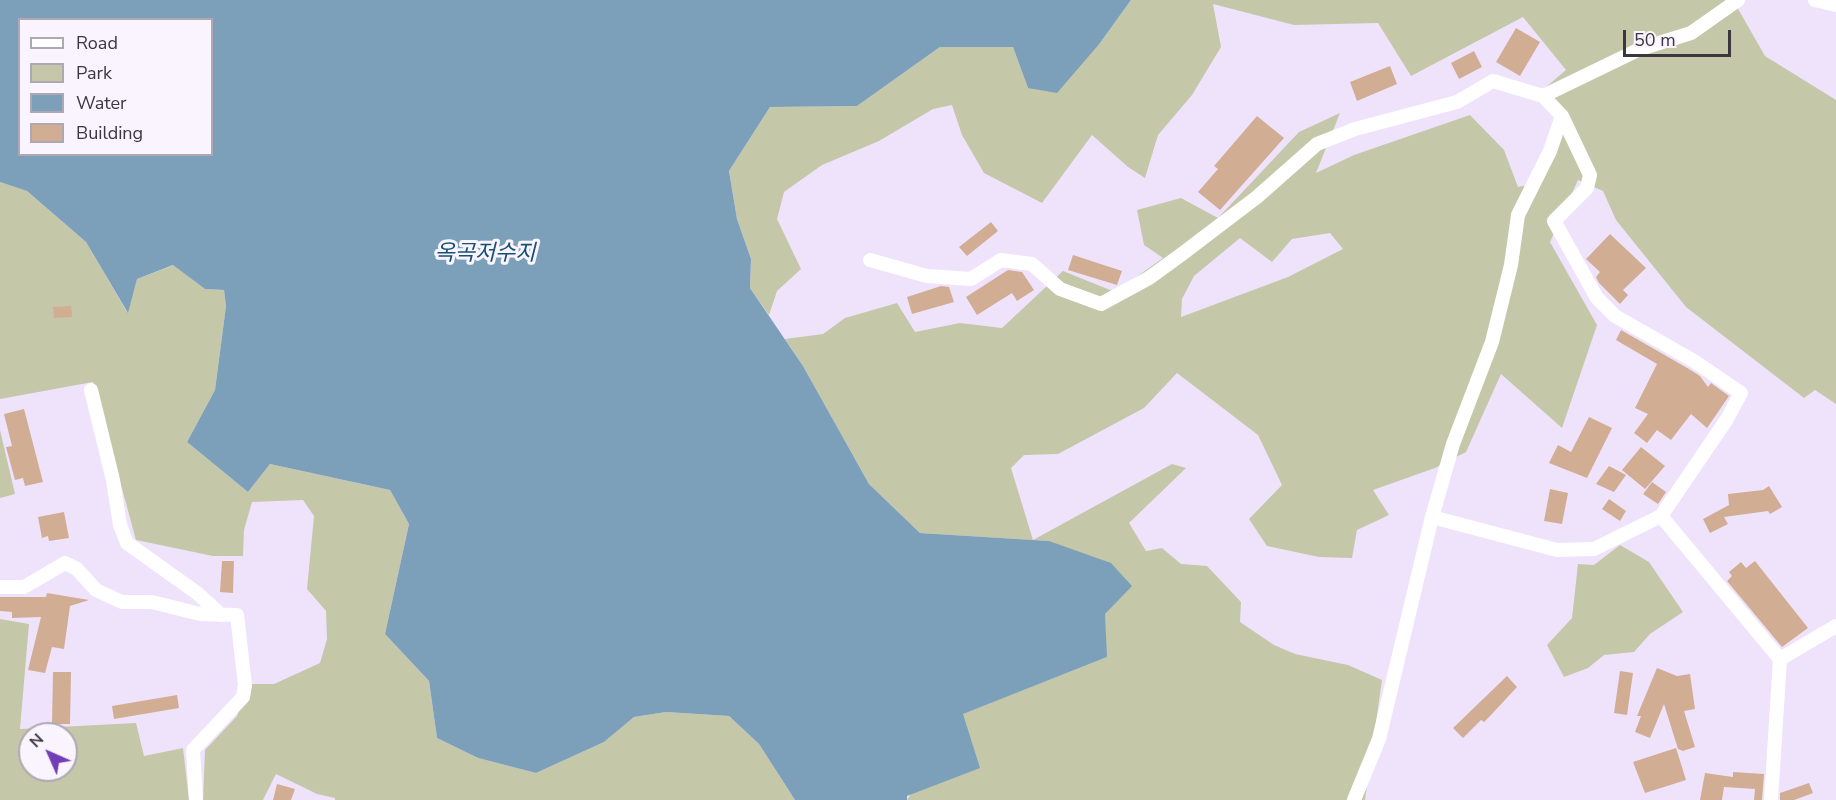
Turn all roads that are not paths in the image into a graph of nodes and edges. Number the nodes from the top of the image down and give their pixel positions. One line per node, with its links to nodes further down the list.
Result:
1 (1738, 0): 4 (street)
2 (1815, 0): 3 (street)
3 (1836, 5)
4 (1543, 96): 5 (street); 6 (street)
5 (1562, 116): 8 (street); 9 (street)
6 (870, 260)
7 (91, 390): 11 (street)
8 (1661, 516): 9 (street); 13 (street)
9 (1432, 517): 15 (street)
10 (0, 587): 11 (street)
11 (221, 615): 14 (street)
12 (1836, 626): 13 (street)
13 (1780, 659): 16 (street)
14 (196, 800)
15 (1354, 800)
16 (1771, 800)

